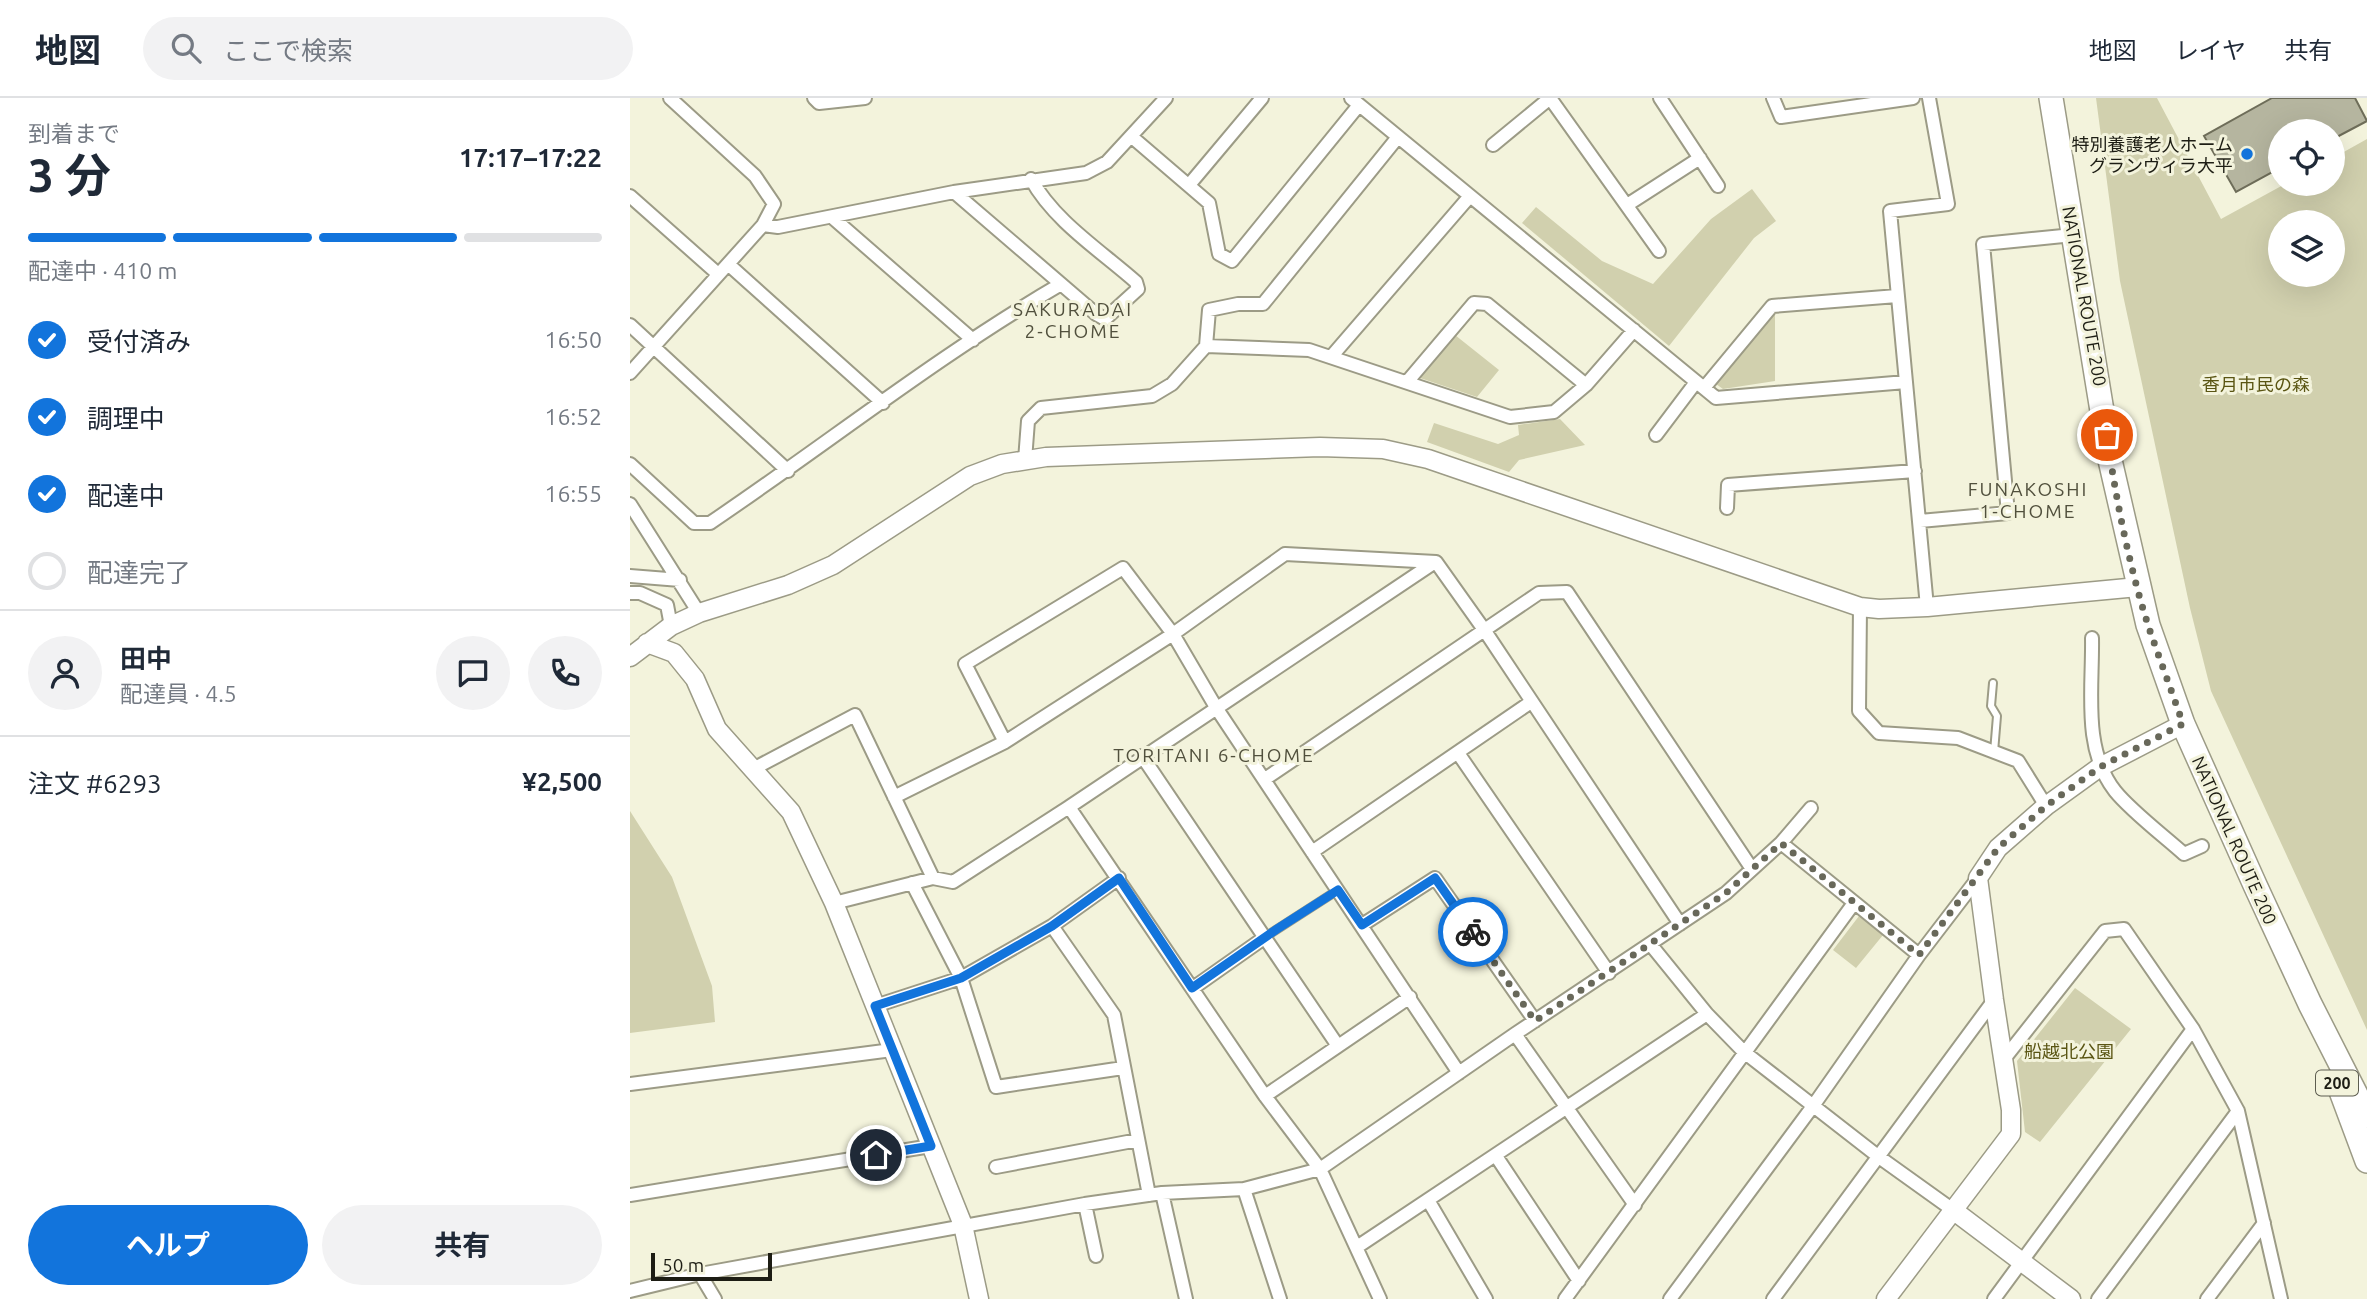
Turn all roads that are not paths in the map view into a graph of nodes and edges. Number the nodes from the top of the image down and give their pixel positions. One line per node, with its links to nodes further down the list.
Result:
1 (670, 98): 25 (street)
2 (814, 98): 3 (street)
3 (865, 98)
4 (1166, 98): 13 (street)
5 (1262, 98): 18 (street)
6 (1550, 98): 15 (street); 23 (street)
7 (1660, 98): 16 (street)
8 (1773, 98): 9 (street)
9 (1913, 98)
10 (1929, 98): 31 (street)
11 (2052, 98): 26 (highway, NATIONAL ROUTE 200 / 200)
12 (1355, 101): 14 (street); 18 (street)
13 (1132, 137): 17 (street); 18 (street)
14 (1398, 137): 22 (street); 35 (street)
15 (1493, 145)
16 (1700, 158): 19 (street); 23 (street)
17 (1031, 179): 20 (street); 30 (street)
18 (1189, 185)
19 (1718, 186)
20 (954, 192): 24 (street); 30 (street)
21 (630, 196): 29 (street)
22 (1470, 196): 33 (street); 37 (street)
23 (1627, 205): 27 (street)
24 (834, 218): 25 (street); 34 (street)
25 (763, 225): 28 (street)
26 (2073, 235): 51 (street); 55 (highway, NATIONAL ROUTE 200 / 200)
27 (1659, 251)
28 (728, 264): 29 (street); 43 (street)
29 (718, 274): 36 (street)
30 (1061, 284): 34 (street)
31 (1897, 296): 40 (street); 42 (street)
32 (630, 325): 36 (street)
33 (1634, 330): 41 (street); 42 (street)
34 (973, 340): 43 (street)
35 (1206, 346): 37 (street); 45 (street)
36 (654, 347): 38 (street); 47 (street)
37 (1331, 357): 39 (street)
38 (630, 373)
39 (1407, 382): 41 (street); 41 (street)
40 (1906, 383): 42 (street); 48 (street)
41 (1586, 385)
42 (1700, 385): 44 (street)
43 (883, 403): 47 (street)
44 (1656, 435)
45 (1025, 460): 57 (street); 59 (street)
46 (630, 464): 47 (street)
47 (788, 471)
48 (1915, 471): 50 (street); 51 (street)
49 (630, 504): 54 (street)
50 (1727, 508)
51 (1920, 521): 58 (street)
52 (1436, 562): 61 (street); 62 (street); 68 (street)
53 (630, 576): 54 (street)
54 (680, 580): 59 (street)
55 (2138, 587): 58 (street); 69 (highway, NATIONAL ROUTE 200 / 200)
56 (630, 593): 60 (street)
57 (1860, 607): 58 (street); 71 (street)
58 (1927, 607)
59 (699, 613): 60 (street)
60 (671, 626): 64 (street)
61 (1485, 631): 67 (street); 76 (street); 84 (street)
62 (1173, 634): 68 (street); 70 (street); 70 (street)
63 (2092, 638): 74 (street)
64 (647, 643): 65 (street); 75 (street)
65 (630, 657)
66 (1993, 683): 71 (lane)
67 (1531, 702): 72 (street); 92 (street)
68 (1217, 709): 73 (street); 76 (street)
69 (2183, 724): 74 (street); 103 (highway, NATIONAL ROUTE 200 / 200)
70 (1005, 742): 77 (street)
71 (1994, 752): 78 (street)
72 (1458, 753): 83 (street); 98 (street)
73 (1142, 756): 79 (street); 95 (street)
74 (2100, 767): 78 (street); 82 (street)
75 (753, 769): 77 (street); 90 (street)
76 (1265, 779): 83 (street)
77 (894, 797): 85 (street)
78 (2046, 806): 87 (street)
79 (1069, 807): 85 (street); 86 (street)
80 (1811, 808): 81 (street)
81 (1781, 843): 84 (street); 91 (street)
82 (2202, 846)
83 (1312, 852): 89 (street)
84 (1752, 869): 92 (street)
85 (933, 878): 88 (street)
86 (1119, 878): 94 (street); 100 (street)
87 (1978, 878): 97 (street); 102 (street)
88 (912, 883): 90 (street); 99 (street)
89 (1338, 890): 93 (street); 95 (lane)
90 (834, 903): 104 (street)
91 (1854, 903): 97 (street); 111 (street)
92 (1680, 924): 96 (street)
93 (1362, 925): 101 (street); 106 (street)
94 (1052, 926): 99 (street); 113 (street)
95 (1264, 938): 100 (street); 109 (street)
96 (1651, 945): 98 (street); 105 (street)
97 (1919, 955): 117 (street)
98 (1609, 972): 106 (street)
99 (961, 978): 104 (street); 113 (street)
100 (1192, 988): 116 (street)
101 (1410, 997): 109 (street); 114 (street)
102 (1994, 1000): 112 (street); 124 (street)
103 (2309, 1004): 120 (highway, NATIONAL ROUTE 200 / 200); 125 (highway, NATIONAL ROUTE 200 / 200)
104 (875, 1006): 110 (street)
105 (1707, 1014): 111 (street); 118 (street)
106 (1535, 1021): 108 (street)
107 (2193, 1029): 112 (street); 119 (street); 139 (street)
108 (1515, 1034): 114 (street); 118 (street)
109 (1338, 1046): 116 (street)
110 (892, 1050): 115 (street); 122 (street)
111 (1744, 1052): 117 (street); 133 (street)
112 (2004, 1059): 134 (street)
113 (1123, 1068): 121 (street)
114 (1459, 1073): 127 (street)
115 (630, 1084)
116 (1265, 1096): 127 (street)
117 (1813, 1106): 124 (street); 150 (street)
118 (1567, 1108): 123 (street); 133 (street)
119 (2238, 1111): 135 (street); 155 (street)
120 (2367, 1116)
121 (1138, 1140): 126 (street); 129 (street)
122 (931, 1146): 130 (street); 136 (street)
123 (1496, 1156): 131 (street); 141 (street)
124 (1879, 1157): 134 (street); 151 (street)
125 (2367, 1161)
126 (996, 1167)
127 (1320, 1169): 128 (street); 137 (street)
128 (1244, 1189): 129 (street); 146 (street)
129 (1156, 1194): 132 (street); 145 (street)
130 (630, 1195)
131 (1428, 1200): 137 (street); 148 (street)
132 (1085, 1204): 136 (street); 138 (street)
133 (1635, 1205): 141 (street)
134 (1953, 1210): 139 (street); 152 (street)
135 (2264, 1223): 156 (street); 157 (street)
136 (963, 1225): 140 (street); 144 (street)
137 (1357, 1247): 147 (street)
138 (1096, 1256)
139 (2022, 1262): 153 (street); 154 (street)
140 (699, 1275): 142 (street); 143 (street)
141 (1579, 1281): 149 (street)
142 (630, 1290)
143 (715, 1299)
144 (979, 1299)
145 (1186, 1299)
146 (1280, 1299)
147 (1380, 1299)
148 (1486, 1299)
149 (1565, 1299)
150 (1670, 1299)
151 (1773, 1299)
152 (1886, 1299)
153 (1994, 1299)
154 (2071, 1299)
155 (2098, 1299)
156 (2207, 1299)
157 (2281, 1299)

